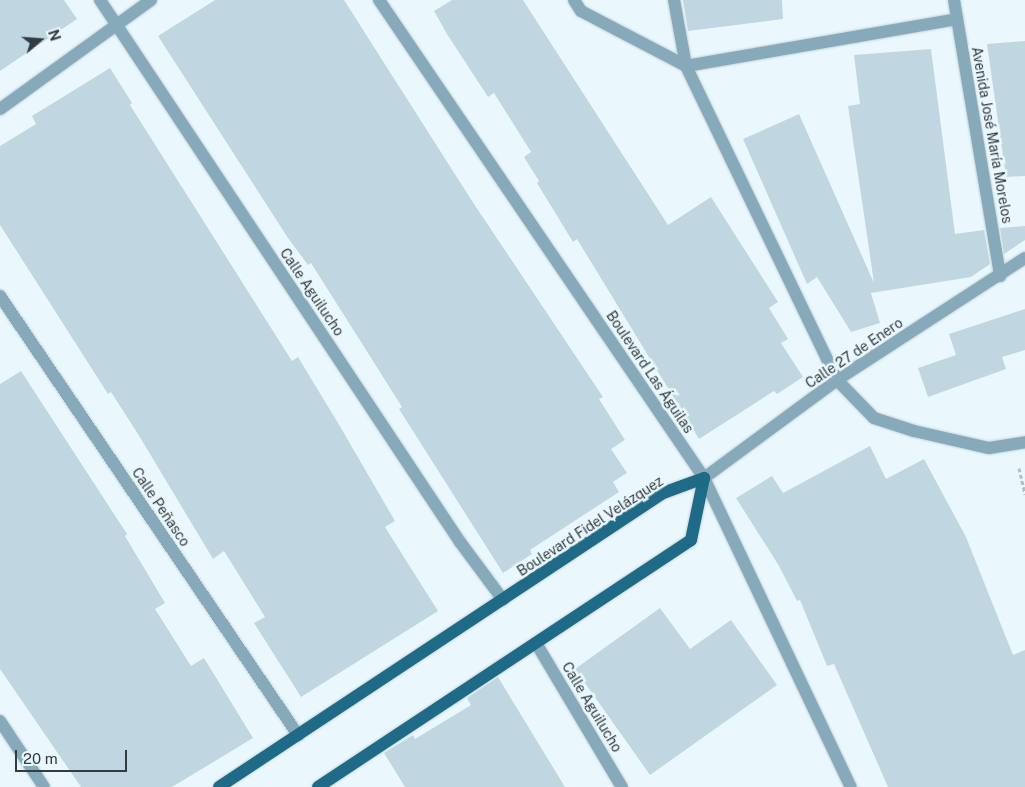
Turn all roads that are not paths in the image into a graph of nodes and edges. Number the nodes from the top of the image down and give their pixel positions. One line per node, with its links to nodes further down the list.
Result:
1 (100, 0): 8 (street, Calle Aguilucho)
2 (151, 0): 8 (street)
3 (379, 0): 16 (street, Boulevard Las Águilas)
4 (574, 0): 9 (street)
5 (674, 0): 9 (street)
6 (954, 0): 7 (street, Avenida José María Morelos)
7 (957, 19): 9 (street); 12 (street, Avenida José María Morelos)
8 (115, 24): 10 (street); 17 (street, Calle Aguilucho)
9 (686, 66): 14 (street)
10 (0, 109)
11 (1025, 258): 12 (street, Calle 27 de Enero)
12 (1000, 276): 14 (street, Calle 27 de Enero)
13 (0, 296): 20 (street, Calle Peñasco)
14 (837, 380): 15 (street); 16 (street, Calle 27 de Enero)
15 (1025, 442)
16 (704, 478): 17 (main road, Boulevard Fidel Velázquez); 18 (main road); 25 (street, Boulevard Las Águilas)
17 (503, 600): 20 (main road, Boulevard Fidel Velázquez)
18 (536, 643): 21 (main road); 24 (street, Calle Aguilucho)
19 (0, 722): 22 (street)
20 (298, 735): 23 (main road, Boulevard Fidel Velázquez)
21 (325, 785)
22 (44, 787)
23 (219, 787)
24 (622, 787)
25 (851, 787)

